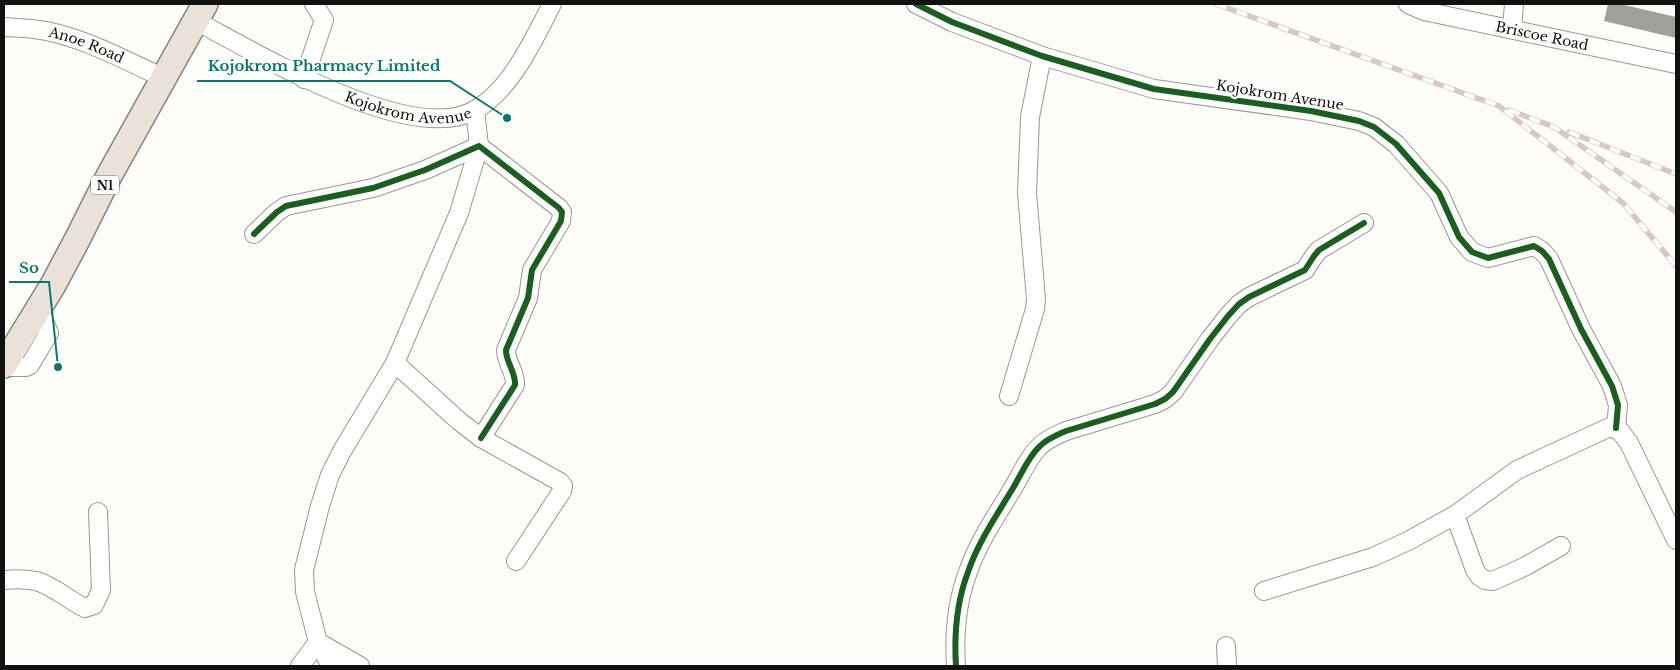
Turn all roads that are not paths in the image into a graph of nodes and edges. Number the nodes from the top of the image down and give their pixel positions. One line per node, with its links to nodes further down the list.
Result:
1 (314, 4): 12 (street)
2 (552, 4): 13 (street, Kojokrom Avenue)
3 (916, 4): 9 (street, Kojokrom Avenue)
4 (1408, 4): 8 (street, Briscoe Road)
5 (1514, 4): 8 (street)
6 (201, 12): 11 (highway, N1); 12 (street, Kojokrom Avenue)
7 (4, 27): 11 (street, Anoe Road)
8 (1512, 29): 10 (street, Briscoe Road)
9 (1042, 56): 19 (street); 20 (street, Kojokrom Avenue)
10 (1676, 64)
11 (164, 78): 17 (highway, N1)
12 (304, 79): 13 (street, Kojokrom Avenue)
13 (475, 110): 14 (street)
14 (479, 146): 16 (street); 18 (street); 21 (street)
15 (1364, 223): 34 (street)
16 (254, 234)
17 (5, 362)
18 (394, 363): 21 (street); 29 (street)
19 (1009, 396)
20 (1616, 428): 23 (street); 24 (street)
21 (482, 438): 26 (street)
22 (98, 512): 27 (street)
23 (1455, 515): 25 (street); 28 (street)
24 (1676, 540)
25 (1561, 546)
26 (516, 561)
27 (4, 580)
28 (1264, 591)
29 (318, 642): 31 (street); 32 (street); 33 (street)
30 (1226, 646): 35 (street)
31 (300, 666)
32 (332, 666)
33 (360, 666)
34 (956, 666)
35 (1227, 666)

